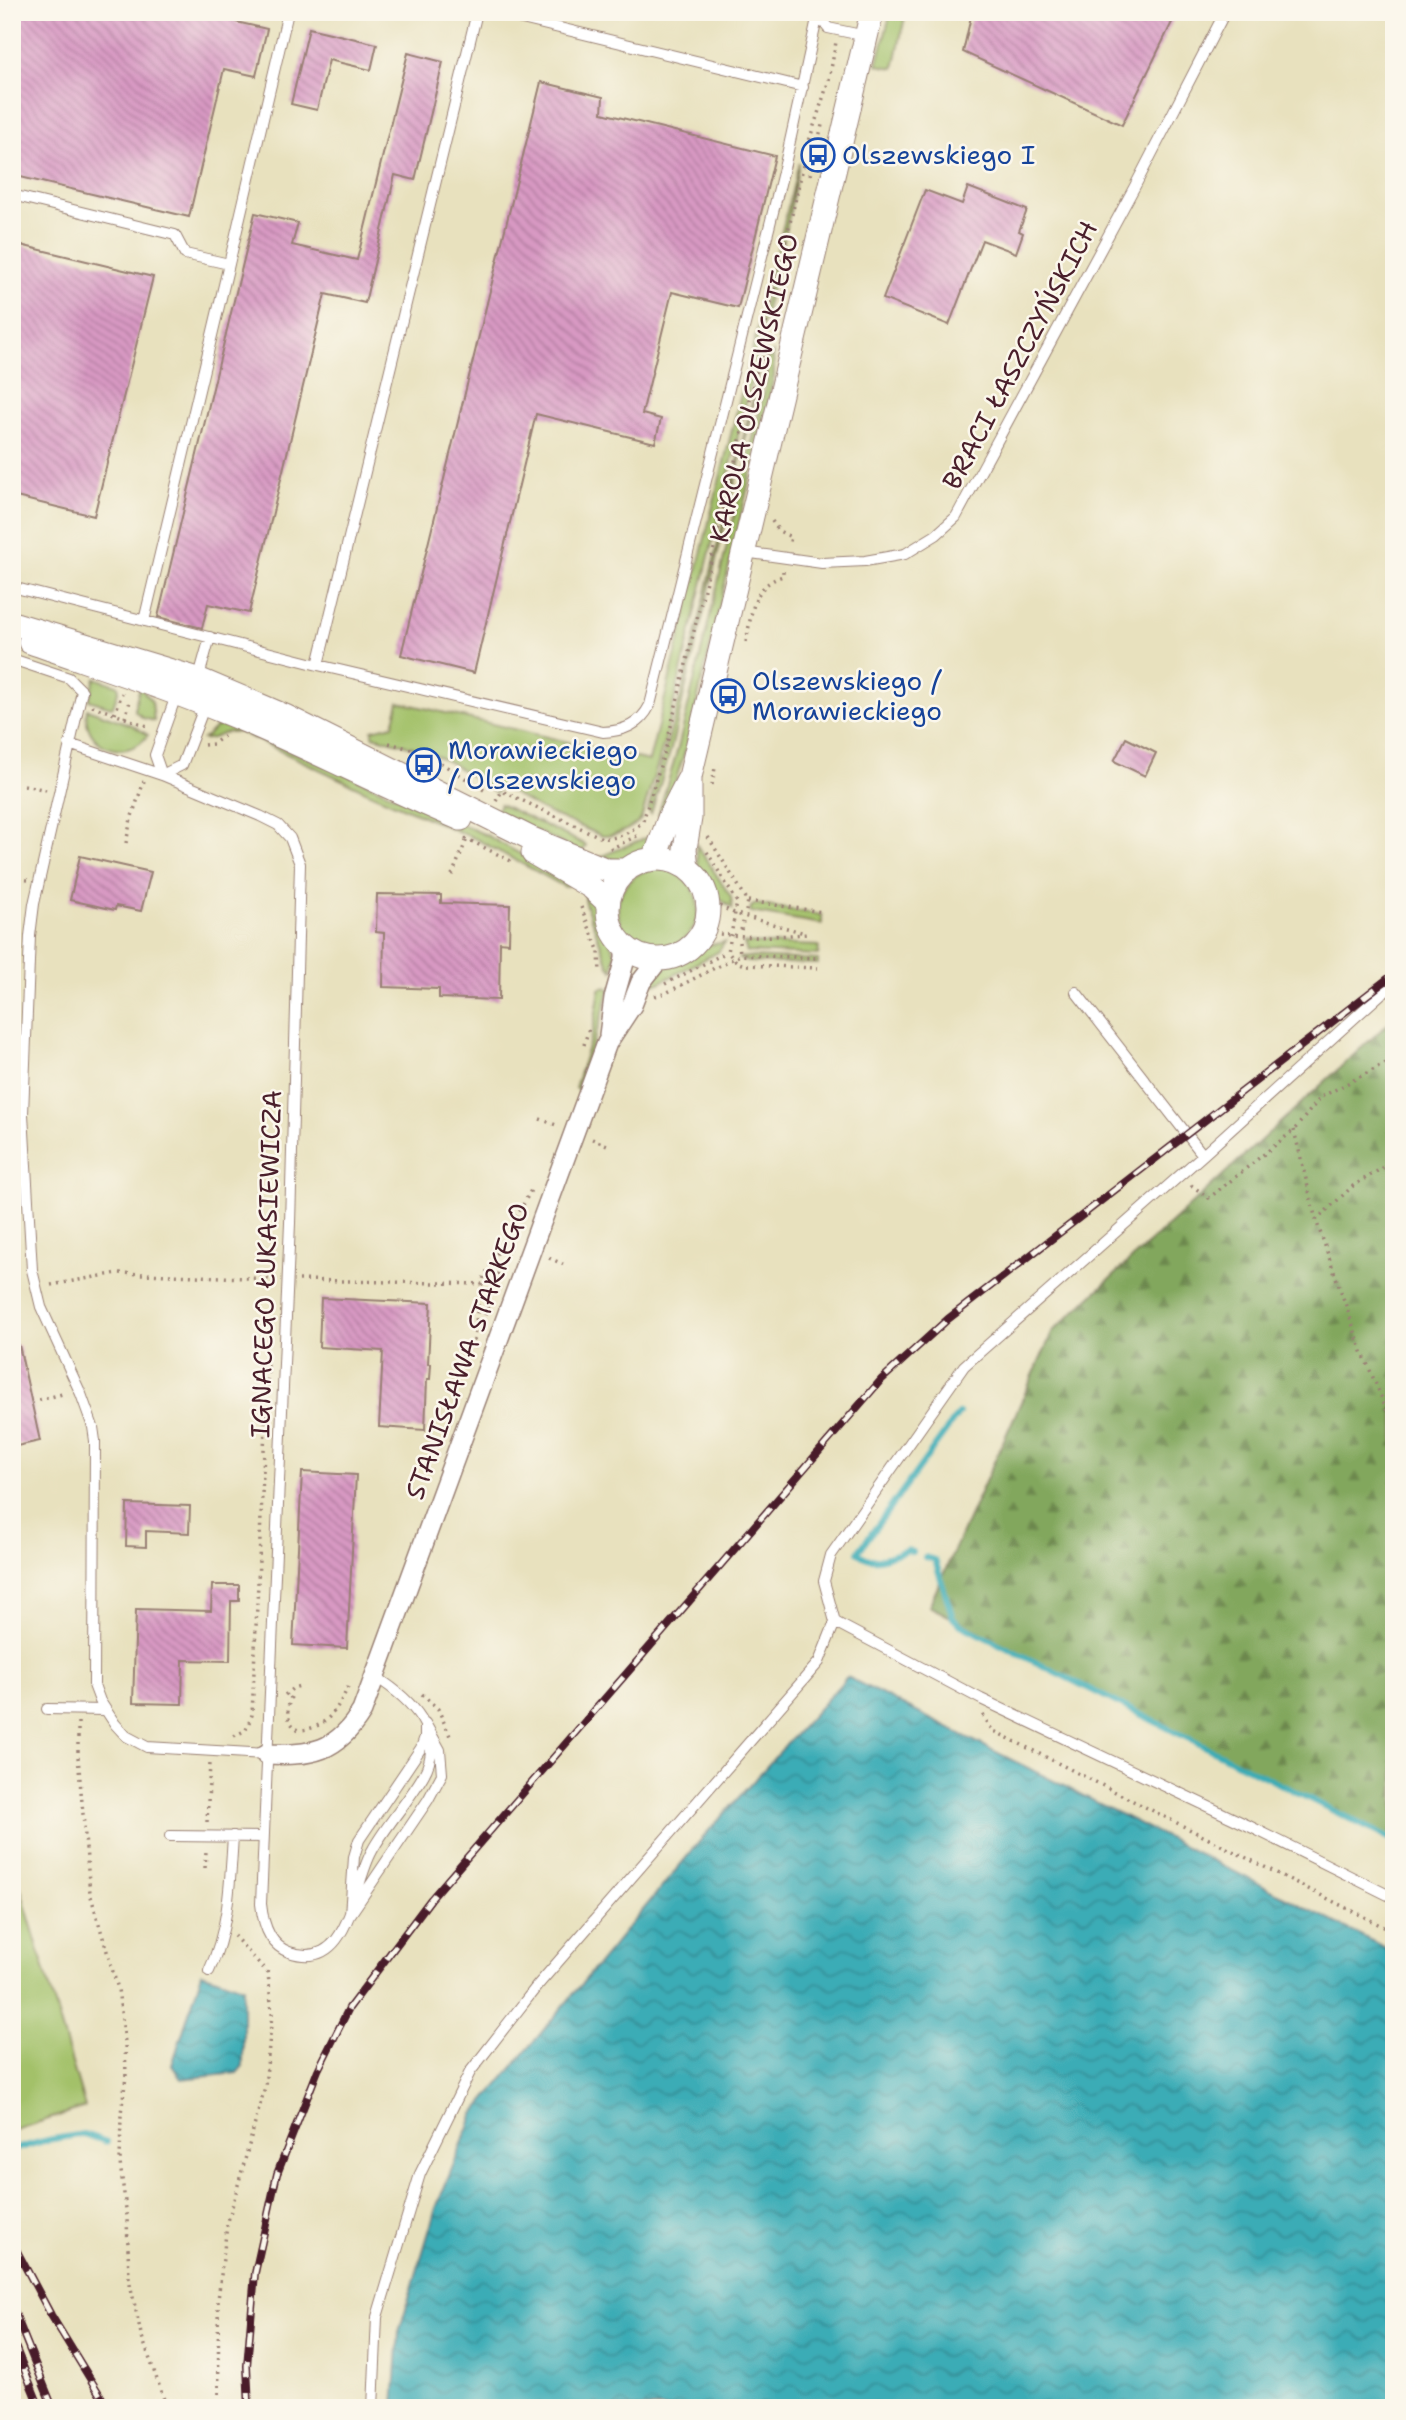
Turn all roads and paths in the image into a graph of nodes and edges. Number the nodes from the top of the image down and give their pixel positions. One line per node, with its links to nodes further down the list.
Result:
1 (288, 12): 13 (lane)
2 (477, 12): 24 (lane)
3 (493, 12): 9 (lane)
4 (872, 12): 8 (street, KAROLA OLSZEWSKIEGO)
5 (1225, 12): 17 (lane, BRACI ŁASZCZYŃSKICH)
6 (816, 13): 7 (lane); 9 (lane)
7 (838, 30): 8 (lane); 15 (path)
8 (866, 36): 17 (street, KAROLA OLSZEWSKIEGO)
9 (803, 87): 24 (lane)
10 (826, 111): 11 (path)
11 (808, 185)
12 (12, 195): 13 (lane)
13 (229, 264): 19 (lane)
14 (770, 348): 15 (path)
15 (763, 360): 16 (path); 44 (path)
16 (764, 374)
17 (744, 552): 37 (street, KAROLA OLSZEWSKIEGO)
18 (12, 587): 19 (lane)
19 (144, 621): 22 (lane)
20 (12, 623): 25 (street)
21 (12, 636): 27 (street)
22 (210, 638): 24 (lane); 25 (lane)
23 (12, 659): 28 (lane)
24 (318, 665)
25 (198, 679): 27 (lane); 29 (lane); 51 (street)
26 (125, 685): 30 (path)
27 (176, 694): 29 (street); 31 (lane)
28 (80, 702): 30 (path); 34 (lane)
29 (205, 705): 33 (lane); 58 (street)
30 (115, 714): 31 (path)
31 (163, 732): 36 (lane)
32 (232, 735): 33 (path)
33 (192, 742): 36 (lane)
34 (69, 744): 35 (lane, IGNACEGO ŁUKASIEWICZA); 92 (lane)
35 (149, 771): 36 (lane, IGNACEGO ŁUKASIEWICZA); 45 (path)
36 (162, 775): 110 (lane, IGNACEGO ŁUKASIEWICZA)
37 (690, 778): 48 (street, KAROLA OLSZEWSKIEGO); 50 (street, KAROLA OLSZEWSKIEGO)
38 (24, 785): 39 (path)
39 (44, 789)
40 (704, 832): 57 (path)
41 (645, 833): 47 (path)
42 (458, 836): 43 (path)
43 (467, 839): 49 (path); 52 (path)
44 (592, 840)
45 (126, 843)
46 (703, 846): 61 (path)
47 (601, 850)
48 (650, 860): 50 (street); 51 (street)
49 (516, 863)
50 (687, 868): 56 (street)
51 (627, 870): 58 (street)
52 (452, 875)
53 (12, 879): 54 (path)
54 (26, 880)
55 (577, 899): 74 (path)
56 (707, 900): 61 (path); 65 (street)
57 (748, 901): 59 (path); 60 (path)
58 (608, 903): 67 (street)
59 (746, 911)
60 (822, 912)
61 (736, 914): 64 (path); 64 (path)
62 (743, 922): 63 (path)
63 (741, 930)
64 (731, 935): 65 (path); 68 (path)
65 (699, 936): 70 (street)
66 (739, 942): 69 (path)
67 (625, 946): 70 (street); 80 (street)
68 (728, 952): 71 (path); 76 (path)
69 (740, 955): 71 (path); 72 (path)
70 (659, 958): 80 (street)
71 (732, 958): 73 (path); 78 (path)
72 (818, 958)
73 (818, 968)
74 (601, 971)
75 (1394, 986): 86 (lane)
76 (658, 988)
77 (1076, 992): 86 (lane)
78 (650, 997)
79 (590, 1020): 81 (path)
80 (607, 1043): 99 (street, STANISŁAWA STARKEGO)
81 (582, 1053)
82 (1394, 1059): 85 (path)
83 (540, 1119): 84 (path)
84 (556, 1125)
85 (1294, 1130): 88 (path); 90 (path)
86 (1203, 1155): 88 (lane)
87 (1394, 1161): 90 (path)
88 (1178, 1176): 97 (lane)
89 (531, 1191): 93 (path)
90 (1316, 1220): 96 (path)
91 (273, 1279): 92 (path)
92 (35, 1289): 107 (lane)
93 (472, 1357)
94 (65, 1393): 95 (path)
95 (39, 1400)
96 (1394, 1427)
97 (835, 1622): 103 (lane); 123 (lane)
98 (354, 1675): 102 (path)
99 (376, 1677): 108 (lane); 110 (street, STANISŁAWA STARKEGO)
100 (300, 1686): 104 (path)
101 (414, 1689): 109 (path)
102 (291, 1697)
103 (981, 1699): 114 (lane); 117 (path)
104 (282, 1701)
105 (47, 1709): 106 (lane)
106 (79, 1710): 107 (lane); 121 (path)
107 (105, 1710): 110 (lane)
108 (425, 1723): 115 (lane); 115 (lane); 115 (lane)
109 (451, 1740)
110 (266, 1754): 113 (lane, IGNACEGO ŁUKASIEWICZA)
111 (170, 1836): 112 (lane)
112 (233, 1836): 113 (lane); 116 (lane)
113 (263, 1837): 115 (lane, IGNACEGO ŁUKASIEWICZA)
114 (1394, 1898)
115 (350, 1916)
116 (224, 1925): 118 (lane); 122 (path)
117 (1394, 1932)
118 (209, 1971)
119 (12, 2395): 120 (path)
120 (19, 2408)
121 (167, 2408)
122 (219, 2408)
123 (373, 2408)

